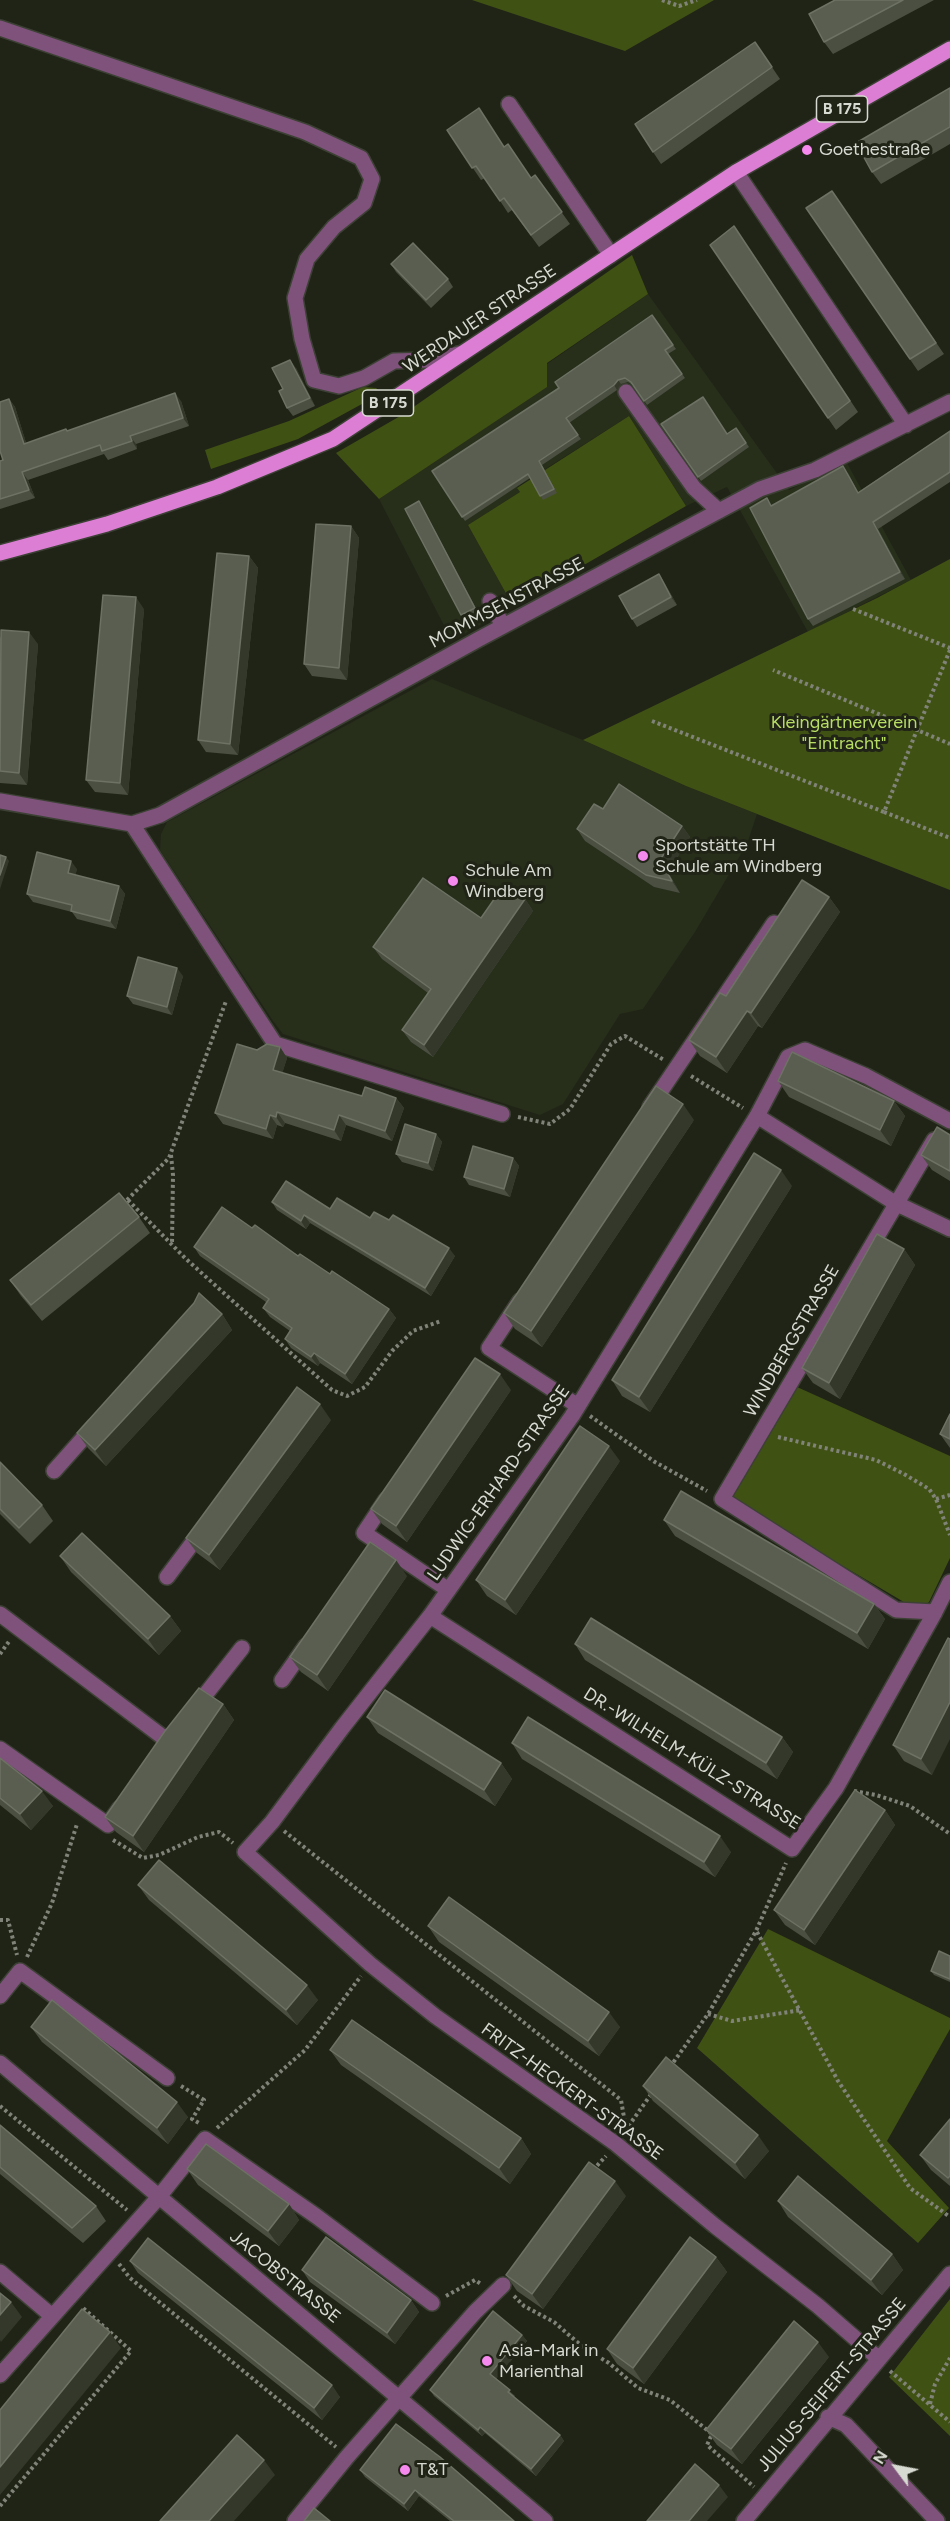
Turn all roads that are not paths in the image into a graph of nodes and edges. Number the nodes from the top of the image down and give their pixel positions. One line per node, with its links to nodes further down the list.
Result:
1 (0, 28): 6 (street)
2 (950, 49): 4 (main road, WERDAUER STRASSE / B 175)
3 (509, 104): 5 (street)
4 (736, 172): 5 (main road, WERDAUER STRASSE / B 175); 9 (street)
5 (611, 255): 6 (main road, WERDAUER STRASSE / B 175)
6 (463, 353): 11 (main road, WERDAUER STRASSE / B 175)
7 (626, 393): 10 (street)
8 (950, 402): 9 (street, MOMMSENSTRASSE)
9 (906, 425): 10 (street, MOMMSENSTRASSE)
10 (719, 511): 13 (street, MOMMSENSTRASSE)
11 (0, 554)
12 (490, 601): 13 (street)
13 (503, 626): 15 (street, MOMMSENSTRASSE)
14 (0, 801): 15 (street, MOMMSENSTRASSE)
15 (132, 824): 17 (street)
16 (780, 915): 20 (street)
17 (502, 1114)
18 (757, 1116): 19 (street, WINDBERGSTRASSE); 21 (street); 24 (street, LUDWIG-ERHARD-STRASSE)
19 (949, 1118): 21 (street, WINDBERGSTRASSE)
20 (638, 1124)
21 (895, 1203): 22 (street); 32 (street, WINDBERGSTRASSE)
22 (950, 1229)
23 (528, 1289): 24 (street)
24 (578, 1406): 31 (street, LUDWIG-ERHARD-STRASSE)
25 (102, 1418): 26 (street)
26 (54, 1471)
27 (397, 1484): 31 (street)
28 (215, 1512): 29 (street)
29 (167, 1577)
30 (950, 1582): 32 (street, DR.-WILHELM-KÜLZ-STRASSE)
31 (447, 1589): 34 (street, LUDWIG-ERHARD-STRASSE)
32 (935, 1612): 34 (street, DR.-WILHELM-KÜLZ-STRASSE)
33 (0, 1614): 36 (street)
34 (430, 1616): 40 (street, LUDWIG-ERHARD-STRASSE)
35 (314, 1634): 37 (street)
36 (242, 1648)
37 (282, 1680)
38 (0, 1749): 39 (street)
39 (128, 1797)
40 (245, 1852): 50 (street, FRITZ-HECKERT-STRASSE)
41 (0, 1996): 43 (street)
42 (0, 2063): 44 (street, JACOBSTRASSE)
43 (167, 2078)
44 (158, 2198): 48 (street); 49 (street); 52 (street, JACOBSTRASSE)
45 (0, 2272): 49 (street)
46 (950, 2274): 50 (street, JULIUS-SEIFERT-STRASSE)
47 (503, 2285): 52 (street)
48 (432, 2303)
49 (52, 2316): 51 (street)
50 (879, 2359): 53 (street, JULIUS-SEIFERT-STRASSE)
51 (0, 2375)
52 (400, 2398): 54 (street); 55 (street, JACOBSTRASSE)
53 (828, 2417): 56 (street, JULIUS-SEIFERT-STRASSE); 57 (street)
54 (295, 2521)
55 (545, 2521)
56 (744, 2521)
57 (937, 2521)

